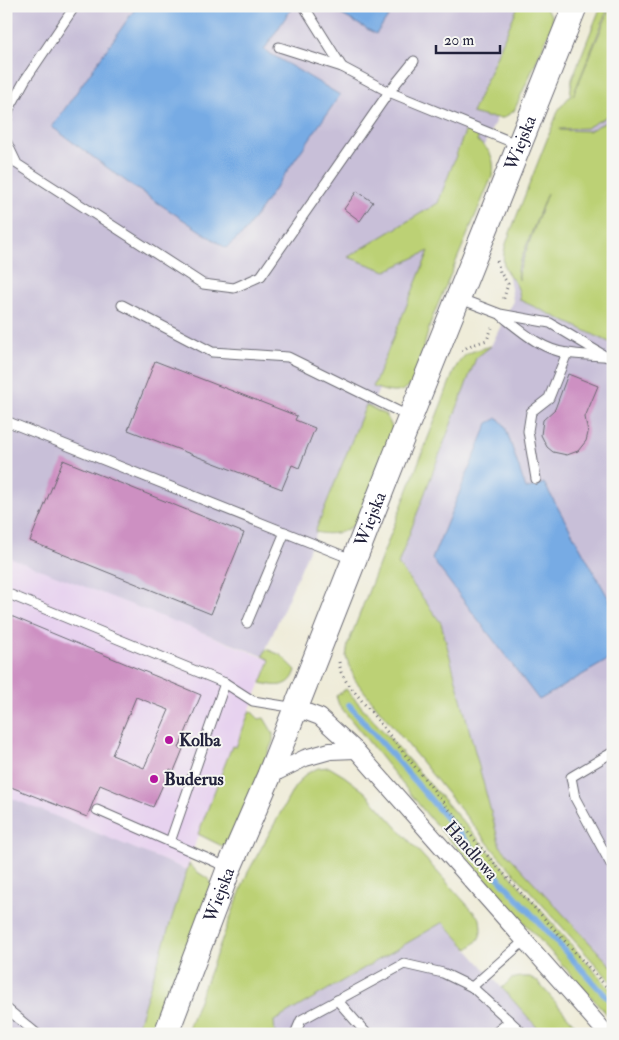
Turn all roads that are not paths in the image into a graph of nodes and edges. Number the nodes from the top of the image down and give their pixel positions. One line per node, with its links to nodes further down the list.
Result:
1 (75, 6): 8 (lane)
2 (575, 6): 10 (street, Wiejska)
3 (305, 8): 6 (lane)
4 (279, 47): 6 (lane)
5 (414, 60): 7 (lane)
6 (342, 67): 7 (lane)
7 (389, 92): 9 (lane); 10 (lane)
8 (6, 123)
9 (6, 141)
10 (519, 145): 11 (street, Wiejska)
11 (458, 298): 13 (lane); 16 (street, Wiejska)
12 (122, 305): 16 (lane)
13 (500, 314): 14 (lane); 15 (lane)
14 (567, 353): 15 (lane); 18 (lane)
15 (609, 357)
16 (410, 417): 20 (street, Wiejska)
17 (6, 421): 19 (lane)
18 (536, 479)
19 (285, 532): 20 (lane); 22 (lane)
20 (355, 560): 24 (street, Wiejska)
21 (6, 593): 23 (lane)
22 (247, 623)
23 (225, 683): 24 (lane); 29 (lane)
24 (296, 708): 25 (street, Handlowa); 27 (street, Wiejska)
25 (356, 750): 27 (street); 32 (street, Handlowa)
26 (613, 752): 31 (lane)
27 (269, 776): 30 (street, Wiejska)
28 (97, 810): 29 (lane)
29 (170, 842): 30 (lane)
30 (229, 868): 38 (street, Wiejska)
31 (613, 868)
32 (524, 941): 33 (lane); 43 (street, Handlowa)
33 (472, 987): 34 (lane); 36 (lane)
34 (337, 1000): 39 (lane); 40 (lane)
35 (6, 1008): 37 (lane)
36 (510, 1021): 41 (lane); 42 (lane)
37 (37, 1034)
38 (166, 1034)
39 (295, 1034)
40 (367, 1034)
41 (494, 1034)
42 (524, 1034)
43 (607, 1034)

